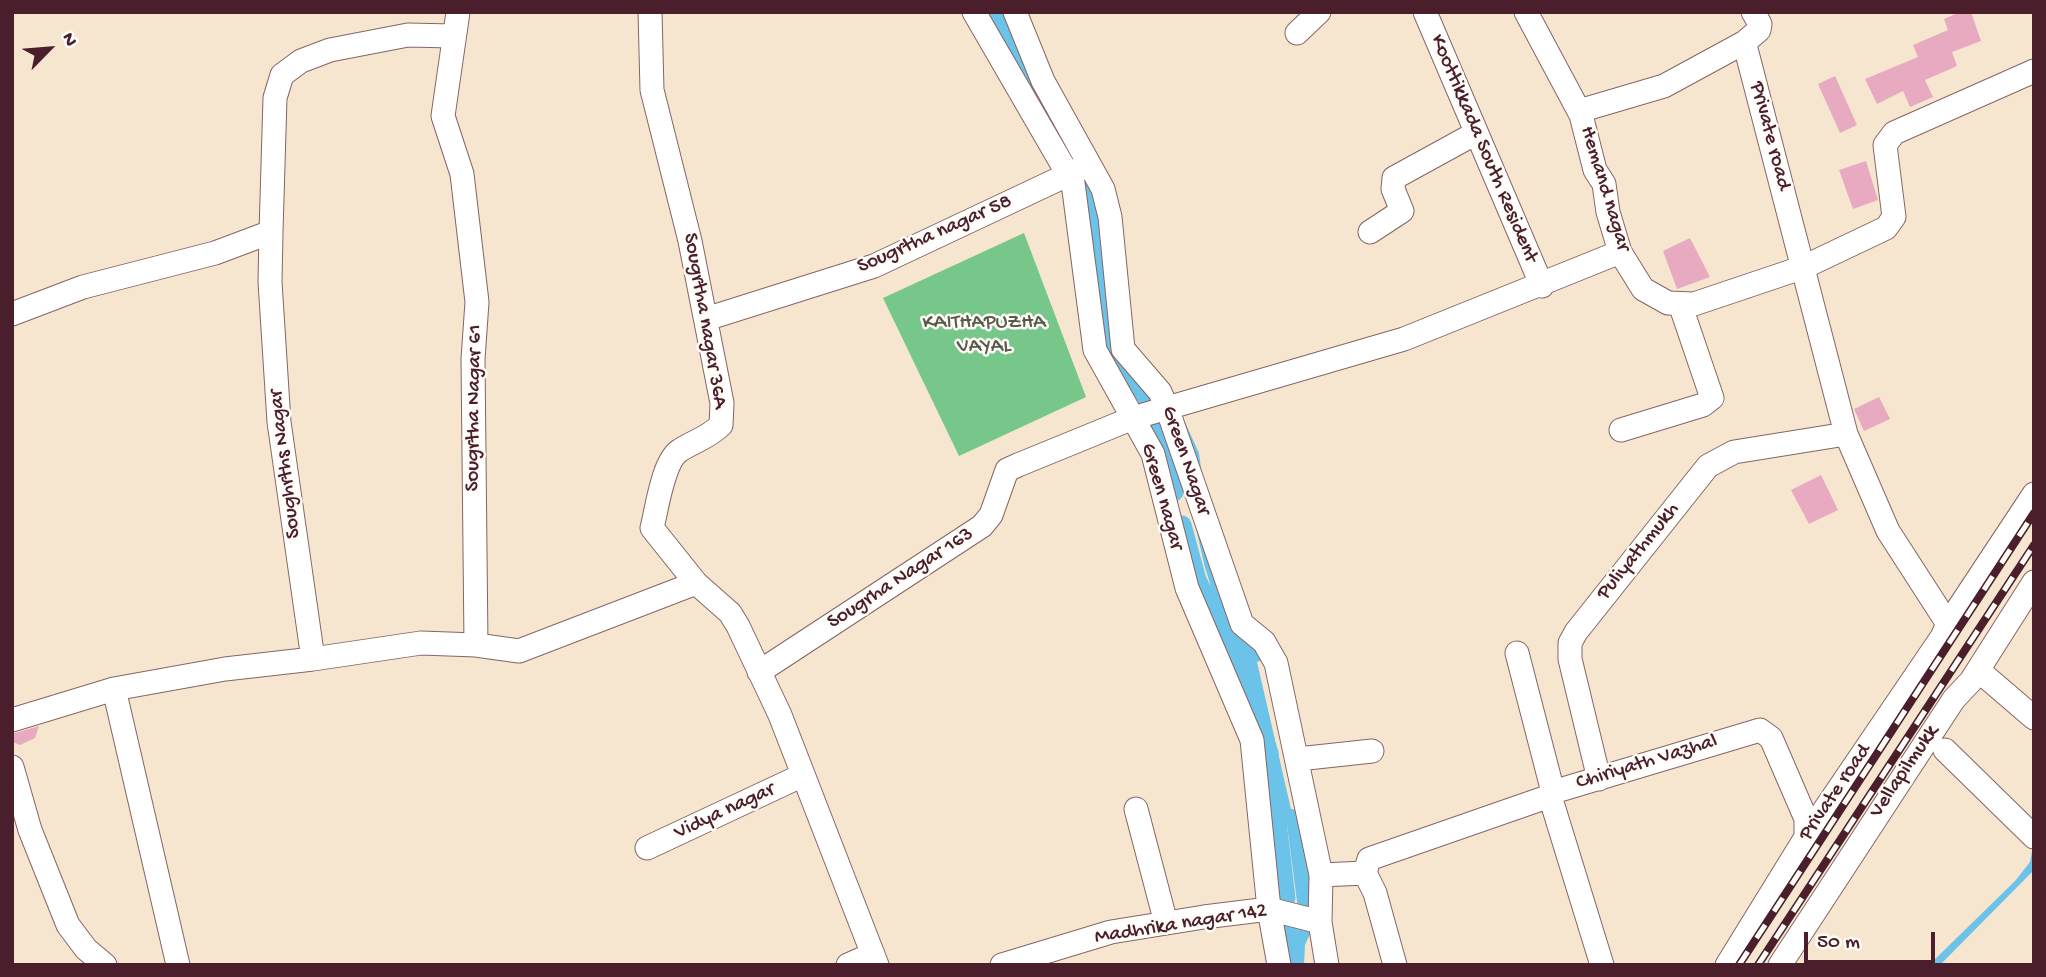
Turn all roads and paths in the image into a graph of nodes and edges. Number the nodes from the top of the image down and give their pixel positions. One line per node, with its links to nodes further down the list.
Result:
1 (458, 12): 10 (street, Sougrtha Nagar 61)
2 (650, 12): 23 (street, Sougrtha nagar 36A)
3 (974, 12): 15 (street, Green nagar)
4 (1015, 12): 24 (street, Green Nagar)
5 (1319, 12): 9 (street)
6 (1424, 12): 14 (street, Koottikkada South Resident)
7 (1526, 12): 13 (street, Hemand nagar)
8 (1753, 12): 11 (street)
9 (1297, 33)
10 (453, 36): 16 (street, Soughrths Nagar); 32 (street, Sougrtha Nagar 61)
11 (1745, 42): 13 (street); 19 (street, Private road)
12 (2034, 71): 19 (street)
13 (1579, 111): 18 (street, Hemand nagar)
14 (1476, 133): 17 (street); 20 (street, Koottikkada South Resident)
15 (1075, 171): 23 (street, Sougrtha nagar 58); 25 (street, Green nagar)
16 (271, 232): 22 (street); 34 (street, Soughrths Nagar)
17 (1370, 232)
18 (1620, 252): 20 (street, Sougrha Nagar 163); 21 (street, Hemand nagar)
19 (1804, 267): 21 (street); 27 (street, Private road)
20 (1542, 286): 24 (street, Sougrha Nagar 163)
21 (1680, 304): 26 (street)
22 (12, 314)
23 (706, 319): 30 (street, Sougrtha nagar 36A)
24 (1167, 408): 25 (street, Sougrha Nagar 163); 42 (street, Green Nagar)
25 (1133, 418): 36 (street, Sougrha Nagar 163); 53 (street, Green nagar)
26 (1621, 430)
27 (1846, 433): 31 (street, Private road); 45 (street, Puliyathmukh)
28 (2034, 494): 31 (street, Private road)
29 (2034, 582): 35 (street, Vellapilmukk)
30 (696, 583): 32 (street); 36 (street, Sougrtha nagar 36A)
31 (1948, 624): 48 (street, Private road)
32 (476, 645): 34 (street)
33 (1517, 653): 46 (street)
34 (313, 659): 37 (street)
35 (1978, 670): 38 (street); 66 (street, Vellapilmukk)
36 (759, 672): 44 (street, Sougrtha nagar 36A)
37 (114, 689): 39 (street); 58 (street)
38 (2034, 718)
39 (12, 720)
40 (1945, 750): 49 (street)
41 (1371, 751): 42 (street)
42 (1298, 759): 52 (street, Green Nagar)
43 (12, 767): 57 (street)
44 (803, 775): 50 (street, Vidya nagar); 56 (street, Sougrtha nagar 36A)
45 (1599, 779): 46 (street, Chiriyath Vazhal); 48 (street, Chiriyath Vazhal)
46 (1552, 794): 51 (street); 64 (street, Chiriyath Vazhal)
47 (1136, 809): 55 (street)
48 (1806, 837): 65 (street, Private road)
49 (2034, 837)
50 (647, 848)
51 (1366, 873): 52 (street); 63 (street)
52 (1321, 875): 54 (street, Green Nagar)
53 (1269, 909): 54 (street, Madhrika nagar 142); 55 (street, Madhrika nagar 142); 61 (street, Green nagar)
54 (1320, 922): 62 (street)
55 (1166, 923): 60 (street, Madhrika nagar 142)
56 (875, 959): 59 (street)
57 (105, 965)
58 (178, 965)
59 (848, 965)
60 (1002, 965)
61 (1279, 965)
62 (1327, 965)
63 (1395, 965)
64 (1602, 965)
65 (1727, 965)
66 (1780, 965)

